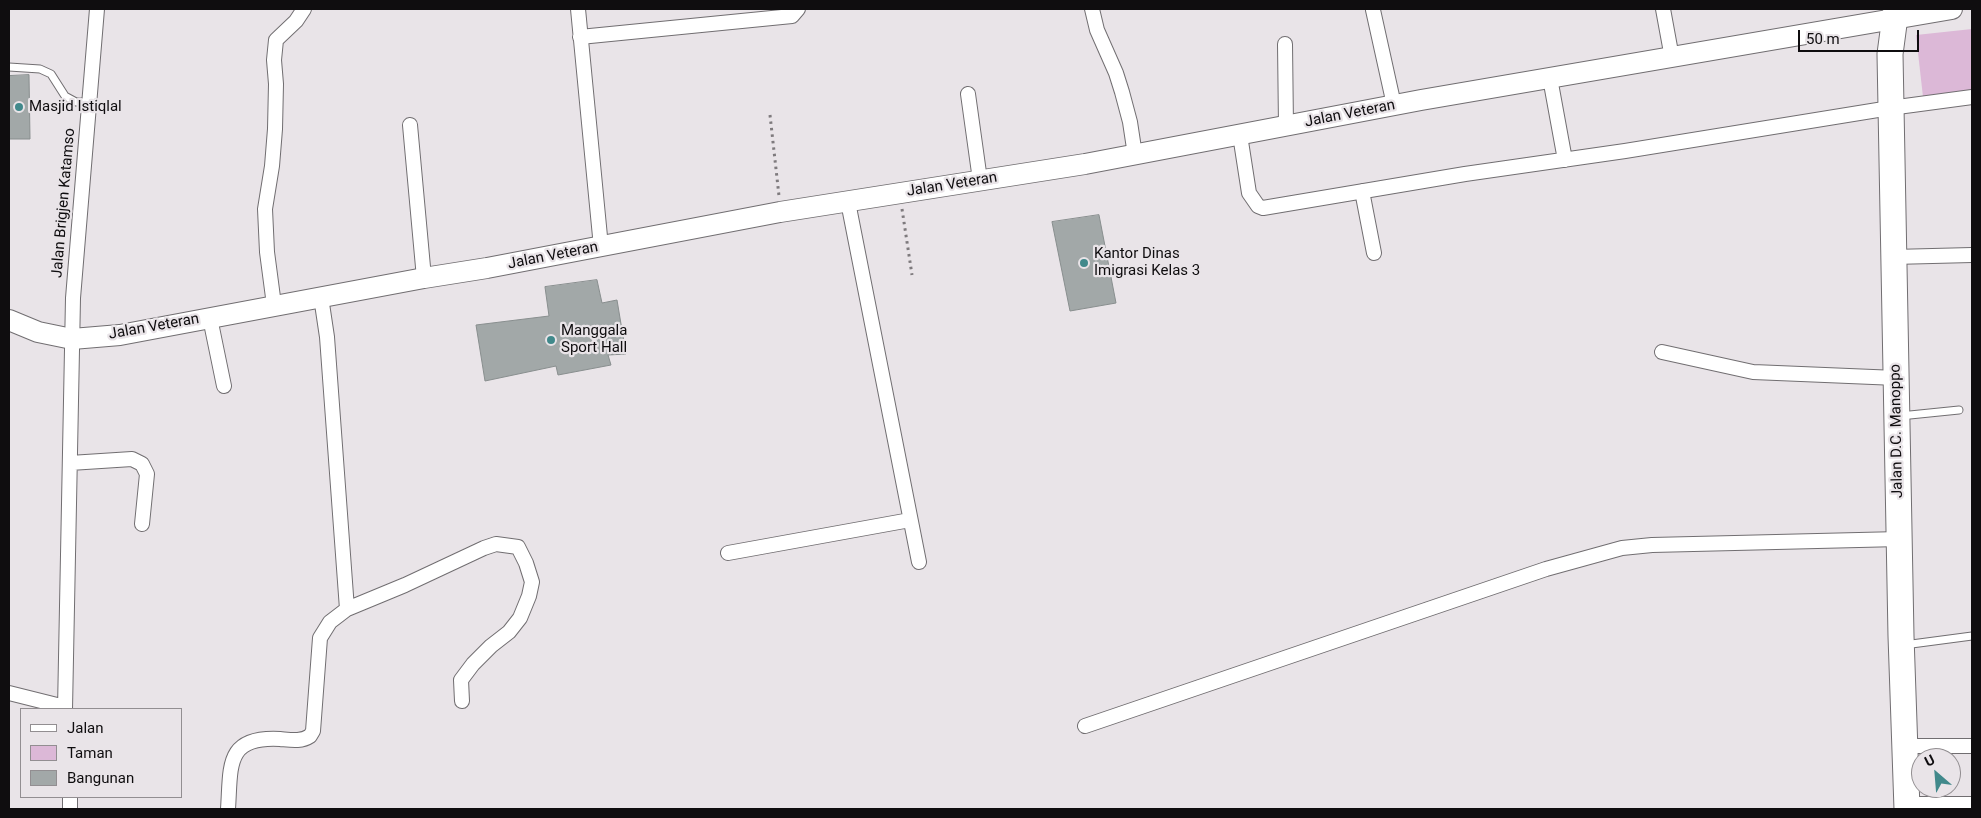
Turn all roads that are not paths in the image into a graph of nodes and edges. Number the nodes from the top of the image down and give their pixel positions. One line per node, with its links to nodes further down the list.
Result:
1 (97, 9): 17 (street, Jalan Brigjen Katamso)
2 (304, 9): 34 (street)
3 (578, 9): 10 (street)
4 (798, 9): 10 (street)
5 (1092, 9): 23 (street)
6 (1663, 9): 12 (street)
7 (1952, 9): 9 (street, Jalan Veteran)
8 (1373, 10): 18 (street)
9 (1889, 14): 12 (street, Jalan Veteran); 19 (highway, Jalan D.C. Manoppo)
10 (580, 37): 28 (street)
11 (1285, 44): 21 (street)
12 (1672, 58): 14 (street, Jalan Veteran)
13 (9, 67): 17 (lane)
14 (1550, 78): 18 (street, Jalan Veteran); 24 (street)
15 (968, 94): 25 (street)
16 (1972, 97): 19 (street)
17 (89, 102): 37 (street, Jalan Brigjen Katamso)
18 (1394, 105): 21 (street, Jalan Veteran)
19 (1890, 108): 24 (street); 31 (highway, Jalan D.C. Manoppo)
20 (410, 125): 32 (street)
21 (1286, 126): 22 (street, Jalan Veteran)
22 (1240, 135): 23 (street, Jalan Veteran); 26 (street)
23 (1135, 155): 25 (street, Jalan Veteran)
24 (1565, 160): 26 (street)
25 (980, 180): 27 (street, Jalan Veteran)
26 (1362, 191): 29 (street)
27 (848, 202): 28 (street, Jalan Veteran); 44 (street)
28 (601, 247): 32 (street, Jalan Veteran)
29 (1374, 253)
30 (1972, 255): 31 (street)
31 (1893, 257): 39 (highway, Jalan D.C. Manoppo)
32 (424, 278): 33 (street, Jalan Veteran)
33 (321, 296): 34 (street, Jalan Veteran); 49 (street)
34 (274, 305): 35 (street, Jalan Veteran)
35 (210, 318): 37 (street, Jalan Veteran); 40 (street)
36 (9, 320): 37 (street, Jalan Veteran)
37 (72, 339): 43 (street, Jalan Brigjen Katamso)
38 (1662, 352): 39 (street)
39 (1896, 367): 42 (highway, Jalan D.C. Manoppo)
40 (224, 386)
41 (1960, 410): 42 (lane)
42 (1897, 416): 46 (highway, Jalan D.C. Manoppo)
43 (70, 463): 45 (street); 54 (street, Jalan Brigjen Katamso)
44 (910, 520): 47 (street); 48 (street)
45 (142, 524)
46 (1900, 539): 51 (highway, Jalan D.C. Manoppo); 55 (street)
47 (728, 553)
48 (919, 562)
49 (347, 609): 53 (street); 60 (street)
50 (1972, 636): 51 (lane)
51 (1902, 645): 56 (highway, Jalan D.C. Manoppo)
52 (9, 693): 54 (street)
53 (462, 701)
54 (65, 708)
55 (1085, 726)
56 (1905, 746): 57 (street); 59 (highway, Jalan D.C. Manoppo)
57 (1972, 746)
58 (1972, 804): 59 (street)
59 (1907, 807)
60 (228, 809)

